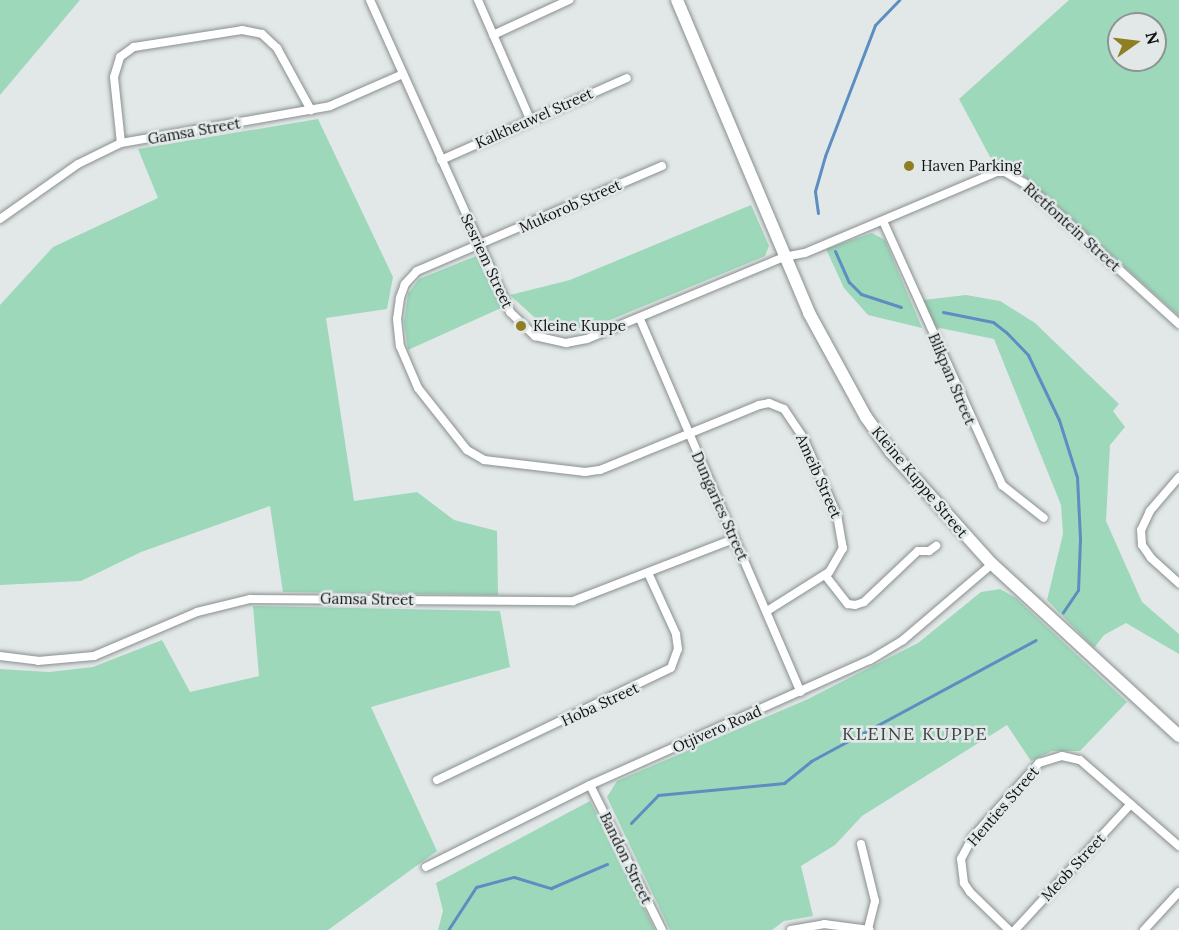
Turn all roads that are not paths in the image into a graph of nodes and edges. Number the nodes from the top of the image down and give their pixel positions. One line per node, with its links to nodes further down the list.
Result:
1 (369, 0): 6 (street, Sesriem Street)
2 (478, 0): 5 (street)
3 (569, 0): 5 (street)
4 (676, 0): 16 (street, Kleine Kuppe Street)
5 (494, 35): 9 (street)
6 (403, 74): 8 (street, Gamsa Street); 11 (street, Sesriem Street)
7 (627, 78): 9 (street, Kalkheuwel Street)
8 (311, 110): 10 (street, Gamsa Street); 10 (street)
9 (530, 119): 11 (street, Kalkheuwel Street)
10 (121, 143): 13 (street, Gamsa Street)
11 (441, 160): 15 (street, Sesriem Street)
12 (662, 166): 15 (street, Mukorob Street)
13 (0, 219)
14 (883, 221): 16 (street, Rietfontein Street); 18 (street, Rietfontein Street); 21 (street, Blikpan Street)
15 (479, 246): 17 (street, Sesriem Street); 19 (street, Mukorob Street)
16 (784, 256): 17 (street, Sesriem Street); 24 (street, Kleine Kuppe Street)
17 (640, 319): 19 (street, Dungaries Street)
18 (1179, 324)
19 (688, 434): 22 (street, Dungaries Street); 26 (street, Ameib Street)
20 (1179, 477): 27 (street)
21 (1044, 518)
22 (734, 539): 25 (street, Gamsa Street); 28 (street, Dungaries Street)
23 (936, 546): 26 (street)
24 (992, 564): 30 (street, Otjivero Road); 31 (street, Kleine Kuppe Street)
25 (649, 575): 29 (street, Gamsa Street); 32 (street, Hoba Street)
26 (825, 575): 28 (street, Ameib Street)
27 (1179, 583)
28 (767, 611): 30 (street, Dungaries Street)
29 (0, 656)
30 (801, 692): 33 (street, Otjivero Road)
31 (1179, 736)
32 (437, 780)
33 (590, 785): 37 (street, Otjivero Road); 40 (street, Bandon Street)
34 (1131, 804): 36 (street, Henties Street); 42 (street, Henties Street); 43 (street, Meob Street)
35 (861, 844): 39 (street)
36 (1179, 846)
37 (426, 867)
38 (1179, 892): 44 (street)
39 (869, 929): 41 (street)
40 (662, 930)
41 (791, 930)
42 (1009, 930)
43 (1015, 930)
44 (1144, 930)

